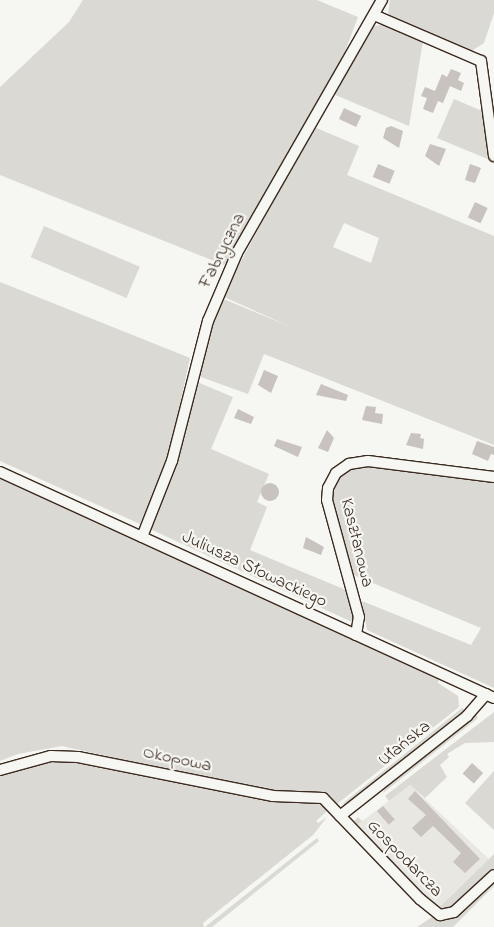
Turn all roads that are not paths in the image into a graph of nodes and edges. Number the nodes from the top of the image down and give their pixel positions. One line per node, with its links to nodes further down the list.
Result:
1 (382, 0): 2 (street, Fabryczna)
2 (374, 15): 3 (street); 6 (street, Fabryczna)
3 (494, 156)
4 (0, 472): 6 (street, Juliusza Słowackiego)
5 (494, 477): 7 (street, Kasztanowa)
6 (142, 537): 7 (street, Juliusza Słowackiego)
7 (356, 635): 8 (street, Juliusza Słowackiego)
8 (490, 696): 10 (street, Ułańska)
9 (0, 770): 10 (street, Okopowa)
10 (340, 816): 11 (street, Gospodarcza)
11 (494, 875)

